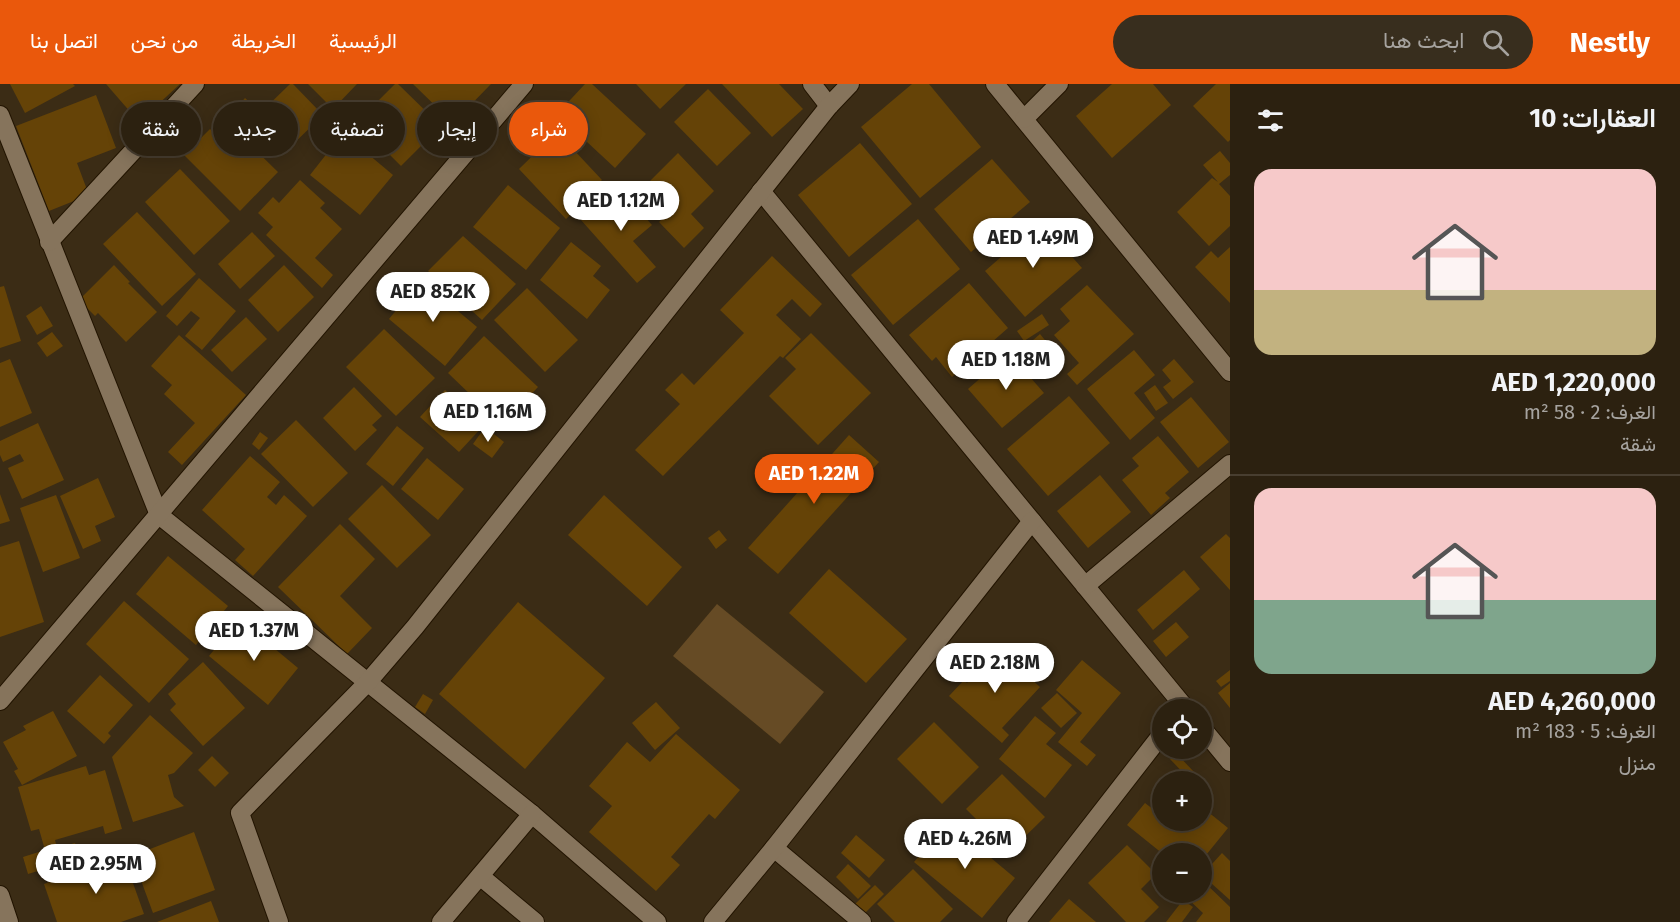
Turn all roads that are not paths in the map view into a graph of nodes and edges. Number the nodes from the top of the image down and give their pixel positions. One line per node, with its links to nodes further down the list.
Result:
1 (195, 84): 11 (street)
2 (524, 84): 14 (street)
3 (812, 84): 7 (street)
4 (850, 84): 7 (street)
5 (995, 84): 9 (street)
6 (1059, 84): 9 (street)
7 (829, 106): 10 (street)
8 (0, 115): 11 (street)
9 (1024, 119): 12 (street)
10 (761, 191): 15 (street); 17 (street)
11 (49, 242): 14 (street)
12 (1230, 372)
13 (1230, 464): 16 (street)
14 (159, 515): 17 (street); 19 (street)
15 (1032, 521): 16 (street); 24 (street)
16 (1085, 586): 18 (street)
17 (367, 683): 23 (street); 28 (street)
18 (1177, 699)
19 (0, 701)
20 (1212, 740): 22 (street)
21 (1152, 747): 34 (street)
22 (1230, 762)
23 (532, 814): 25 (street); 31 (street)
24 (774, 848): 32 (street); 33 (street)
25 (480, 876): 29 (street); 30 (street)
26 (0, 895): 27 (street)
27 (9, 922)
28 (279, 922)
29 (441, 922)
30 (535, 922)
31 (657, 922)
32 (713, 922)
33 (862, 922)
34 (1016, 922)

